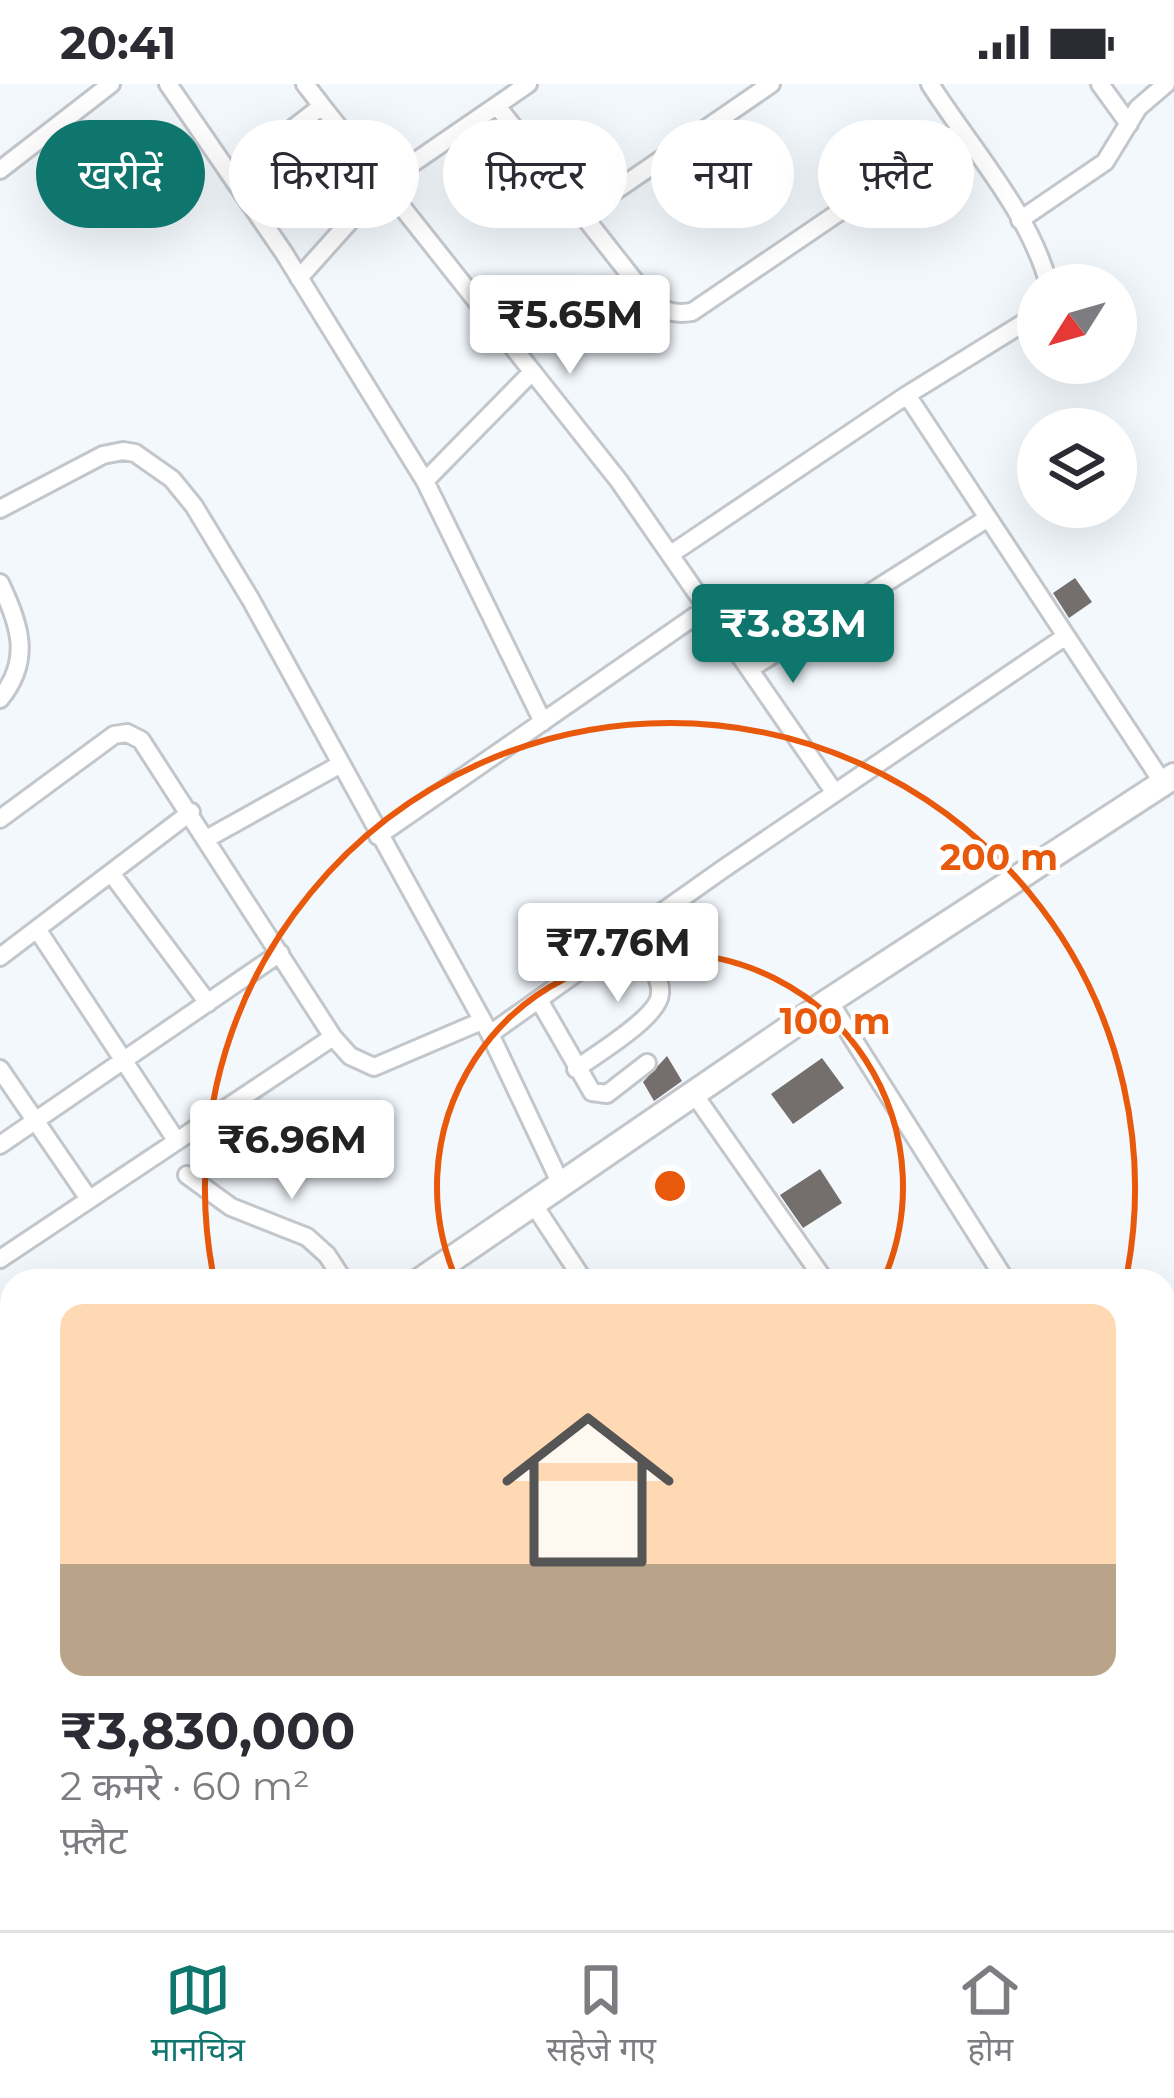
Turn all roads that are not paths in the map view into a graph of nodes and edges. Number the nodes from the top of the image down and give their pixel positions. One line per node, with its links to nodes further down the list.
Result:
1 (111, 84): 18 (street)
2 (168, 84): 19 (street)
3 (305, 84): 9 (street)
4 (528, 84): 10 (street)
5 (771, 84): 20 (street)
6 (930, 84): 14 (street)
7 (1100, 84): 15 (street)
8 (1157, 86): 15 (street)
9 (322, 106): 11 (street); 12 (street)
10 (496, 106): 13 (street); 17 (street)
11 (304, 120)
12 (333, 120)
13 (507, 120)
14 (953, 120)
15 (1129, 124): 21 (street)
16 (974, 151): 21 (street)
17 (419, 159)
18 (0, 170)
19 (229, 171)
20 (627, 183)
21 (1020, 220): 27 (street)
22 (818, 226): 26 (street)
23 (266, 228): 28 (street)
24 (344, 228): 28 (street)
25 (419, 228): 30 (street)
26 (595, 228)
27 (1039, 264)
28 (299, 278): 32 (street)
29 (1017, 327): 31 (street)
30 (532, 372): 32 (street); 35 (street)
31 (908, 395): 34 (street); 35 (street)
32 (424, 481): 41 (street)
33 (0, 509): 42 (street)
34 (988, 518): 38 (street); 39 (street)
35 (671, 554): 37 (street)
36 (0, 583): 40 (street)
37 (708, 608): 39 (street); 41 (street)
38 (1066, 636): 43 (street); 44 (street)
39 (750, 669): 44 (street)
40 (0, 699)
41 (543, 722): 47 (street)
42 (341, 764): 47 (street); 48 (street)
43 (1170, 782): 56 (main road)
44 (835, 794): 51 (street)
45 (191, 812): 46 (street); 48 (street); 49 (street)
46 (0, 819)
47 (378, 836): 57 (street)
48 (208, 838): 53 (street)
49 (111, 873): 50 (street); 55 (street)
50 (38, 929): 52 (street); 59 (street)
51 (632, 934): 54 (street); 62 (street)
52 (2, 950)
53 (280, 953): 55 (street); 58 (street)
54 (539, 1000): 57 (street); 62 (street)
55 (208, 1003): 59 (street)
56 (832, 1006): 63 (main road); 68 (main road); 77 (street)
57 (486, 1028): 58 (street); 68 (street)
58 (333, 1036): 65 (street)
59 (123, 1061): 64 (street); 65 (street)
60 (647, 1063): 62 (street)
61 (0, 1069): 64 (street)
62 (576, 1069)
63 (701, 1104): 70 (main road); 76 (street)
64 (36, 1120): 66 (street); 69 (street)
65 (176, 1140): 69 (street)
66 (0, 1145)
67 (187, 1175): 72 (street)
68 (560, 1182): 70 (main road)
69 (89, 1198): 71 (street)
70 (536, 1207): 73 (main road); 74 (main road); 75 (street)
71 (0, 1258)
72 (336, 1269)
73 (439, 1269)
74 (461, 1269)
75 (576, 1269)
76 (816, 1269)
77 (998, 1269)

